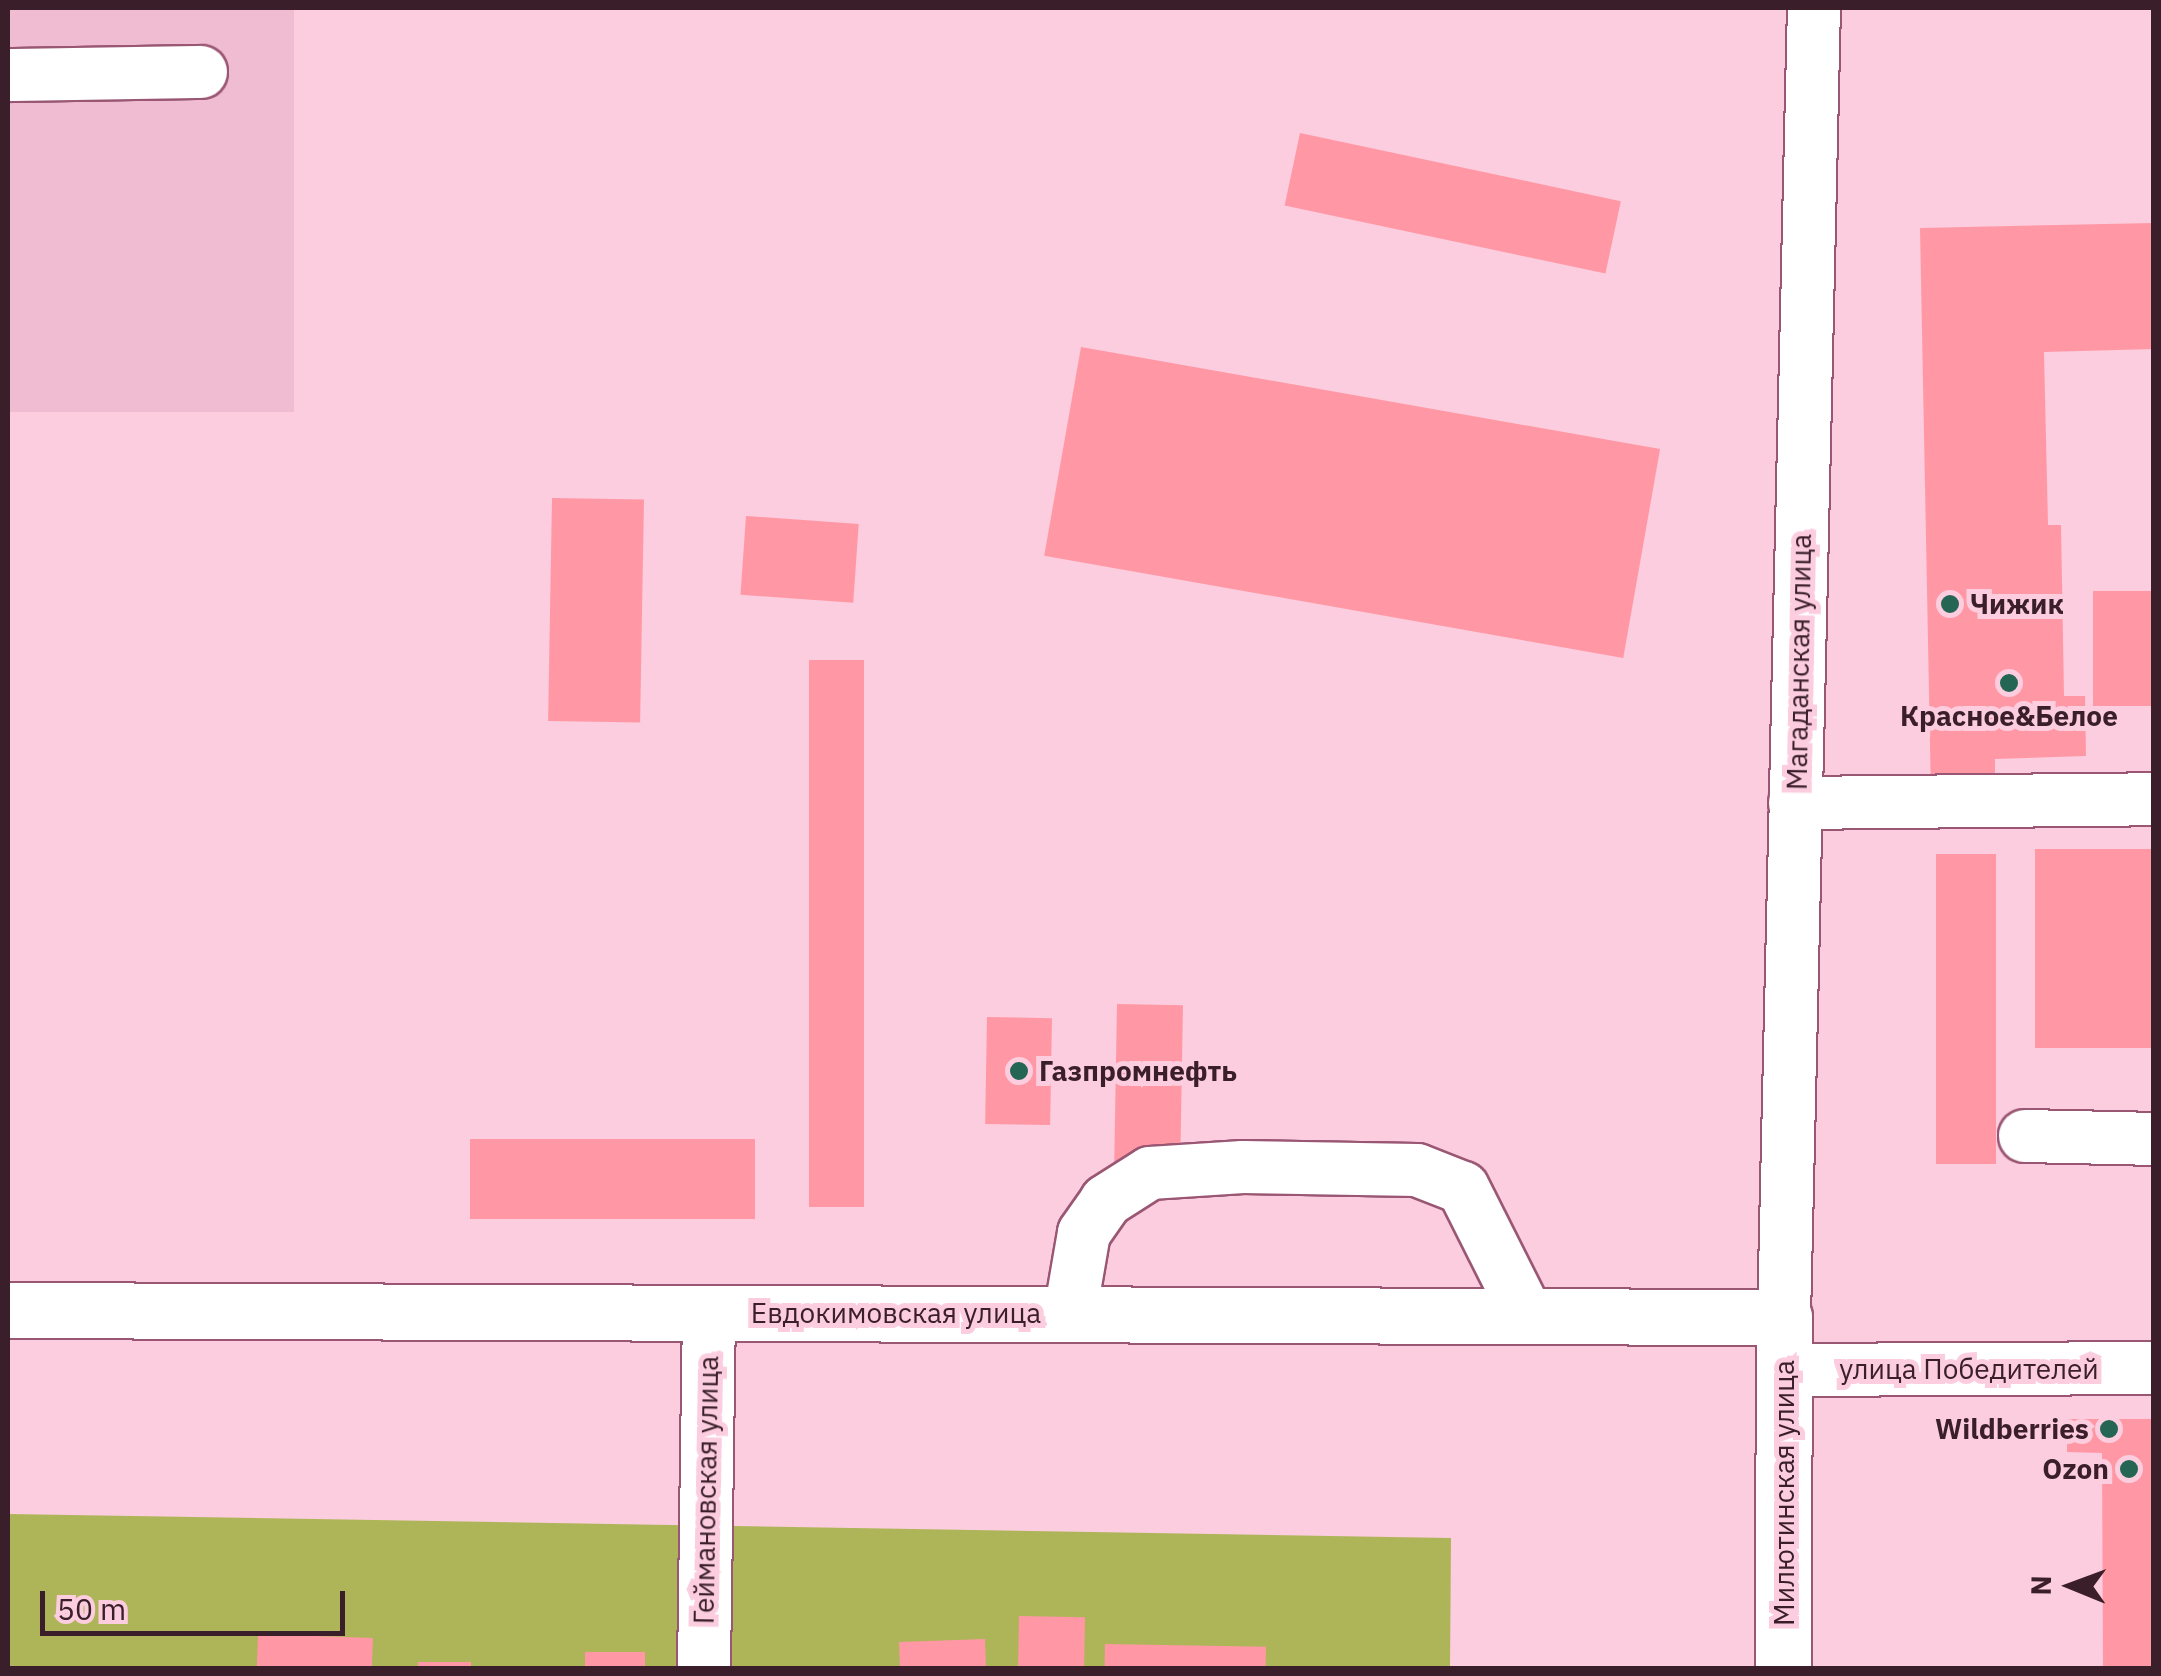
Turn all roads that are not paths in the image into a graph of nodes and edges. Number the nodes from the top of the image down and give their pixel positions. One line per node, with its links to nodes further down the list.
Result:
1 (1814, 8): 5 (street, Магаданская улица)
2 (201, 72): 3 (street)
3 (8, 75)
4 (2154, 799): 5 (street)
5 (1796, 803): 12 (street, Магаданская улица)
6 (2025, 1136): 7 (street)
7 (2154, 1139)
8 (8, 1310): 9 (main road, Евдокимовская улица)
9 (709, 1312): 11 (main road, Евдокимовская улица); 15 (street, Геймановская улица)
10 (1526, 1313): 11 (main road, Евдокимовская улица); 11 (street); 12 (main road, Евдокимовская улица)
11 (1070, 1314)
12 (1784, 1317): 14 (main road, Милютинская улица)
13 (2154, 1368): 14 (street, улица Победителей)
14 (1785, 1370): 16 (main road, Милютинская улица)
15 (704, 1668)
16 (1783, 1668)

